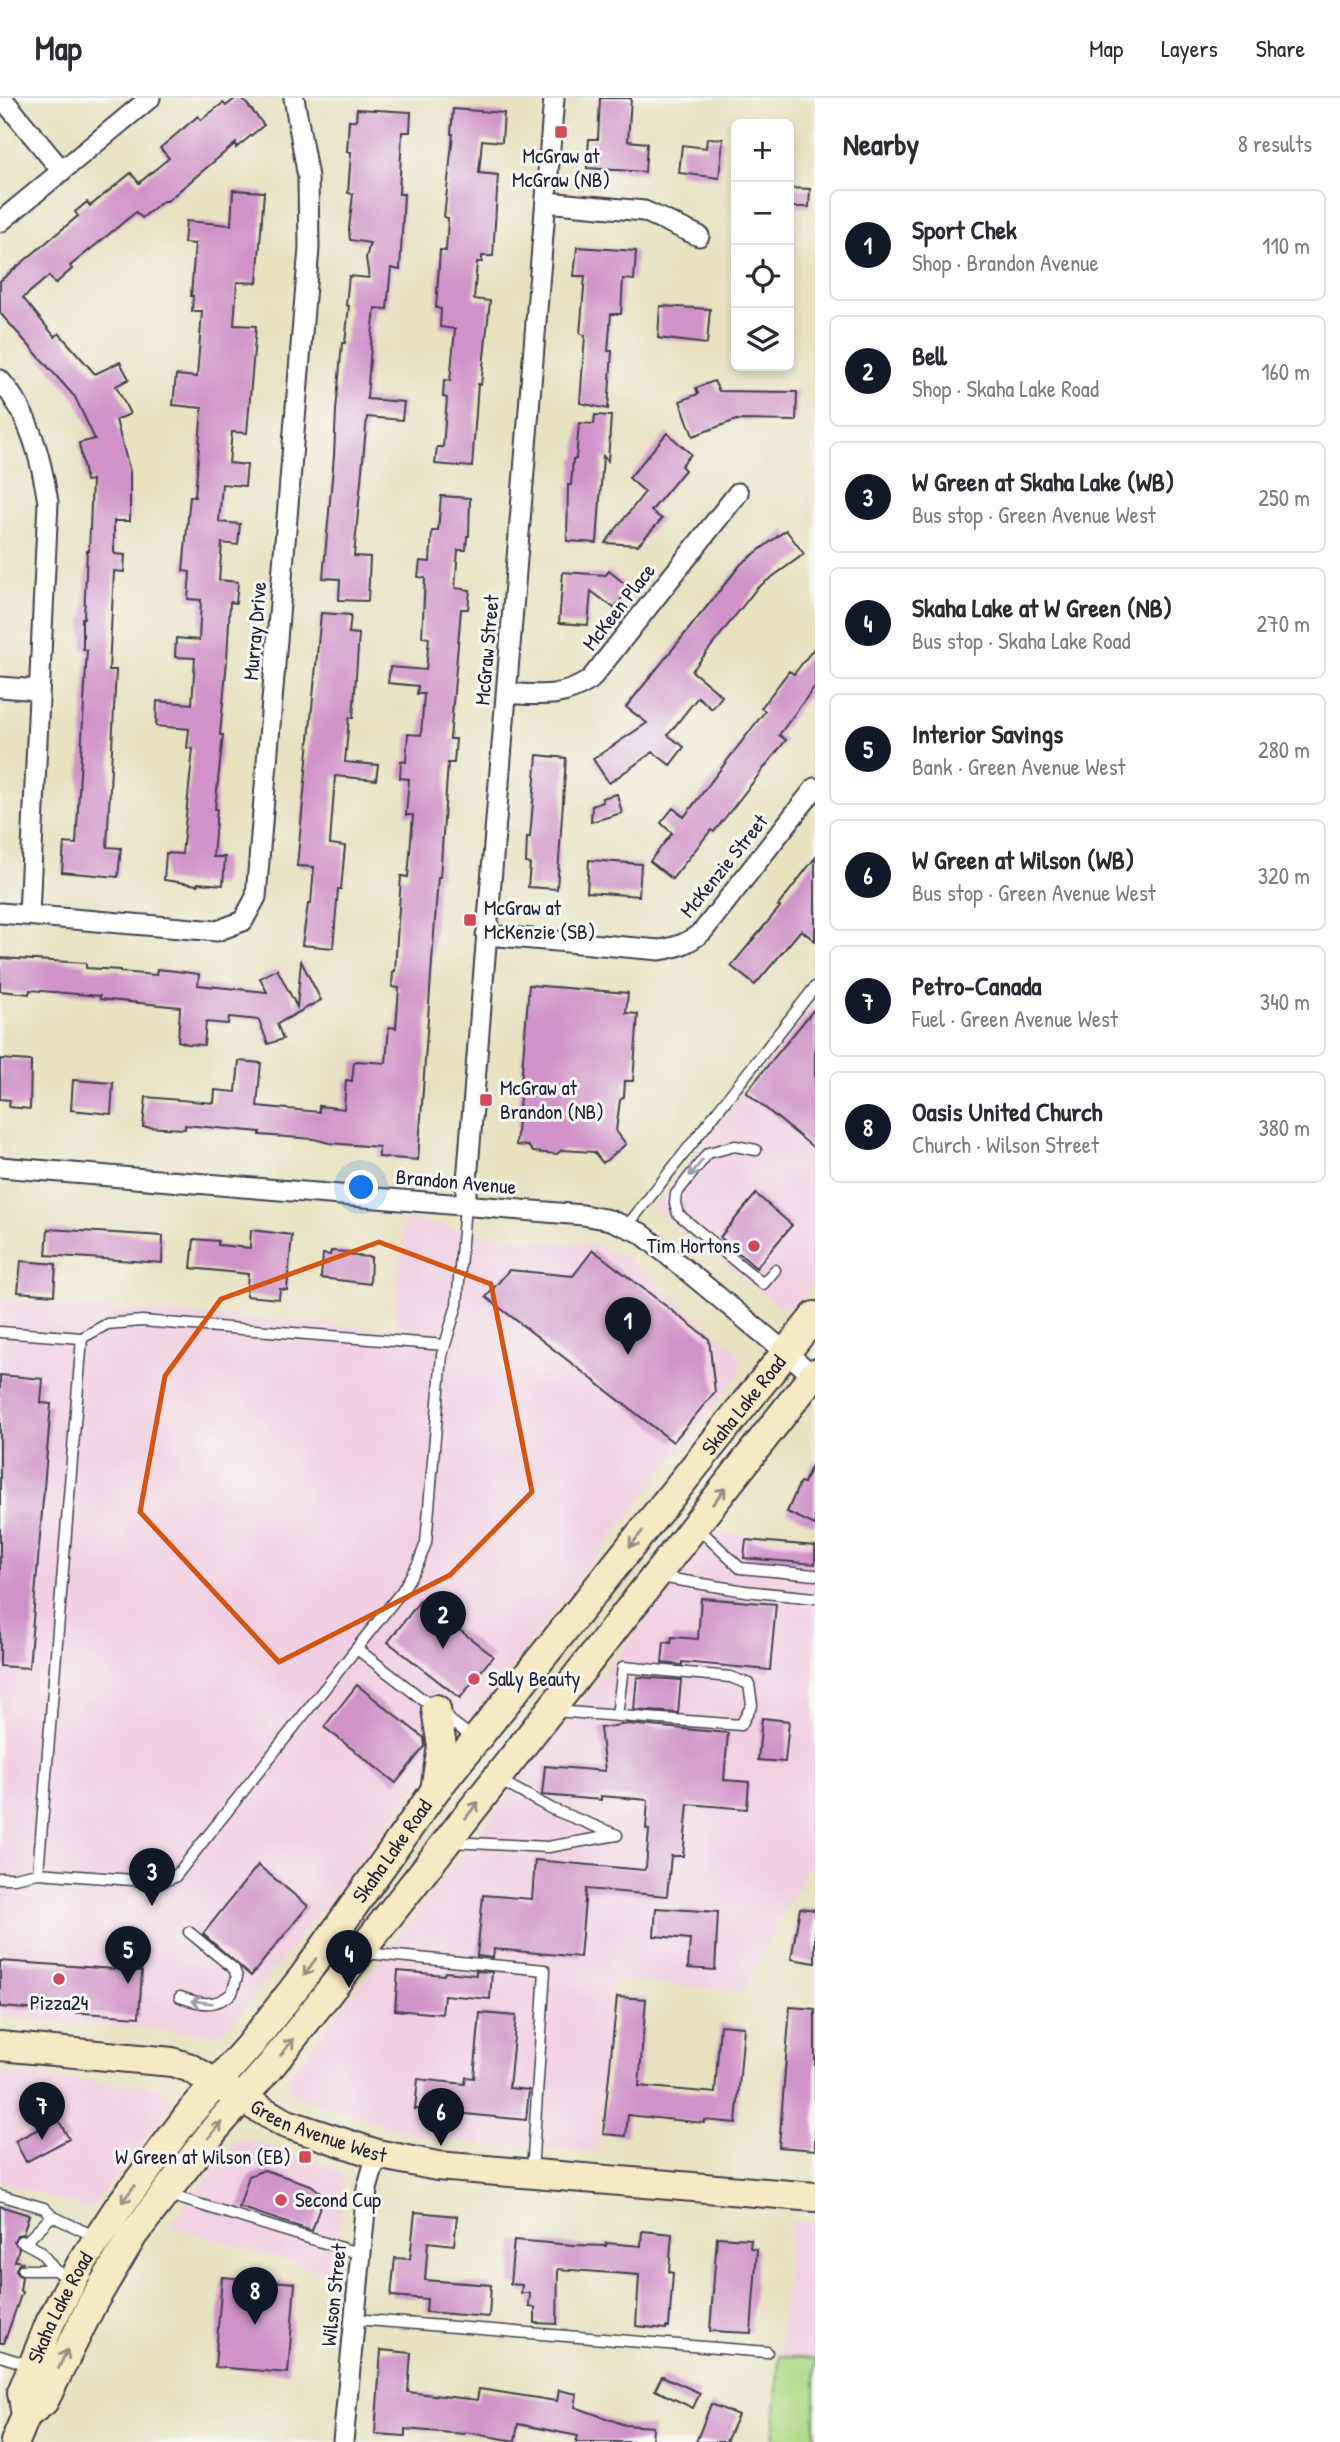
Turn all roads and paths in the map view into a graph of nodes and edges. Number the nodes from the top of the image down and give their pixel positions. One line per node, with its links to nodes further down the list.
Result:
1 (2, 98): 5 (street)
2 (150, 98): 5 (street)
3 (294, 98): 16 (street, Murray Drive)
4 (554, 98): 6 (street, McGraw Street)
5 (62, 171): 7 (street)
6 (546, 202): 8 (street); 13 (street, McGraw Street)
7 (0, 222)
8 (699, 236)
9 (0, 380): 12 (street)
10 (738, 494): 13 (street, McKeen Place)
11 (0, 687): 12 (street)
12 (39, 690): 16 (street)
13 (506, 693): 17 (street, McGraw Street)
14 (815, 788): 17 (street, McKenzie Street)
15 (0, 913): 16 (street, Murray Drive)
16 (29, 915)
17 (486, 934): 21 (street, McGraw Street)
18 (815, 987): 22 (lane)
19 (756, 1150): 23 (lane, one-way to 23)
20 (0, 1167): 21 (street, Brandon Avenue)
21 (465, 1206): 22 (street, Brandon Avenue); 27 (lane)
22 (627, 1226): 28 (street, Brandon Avenue)
23 (775, 1270)
24 (815, 1316): 28 (main road, Skaha Lake Road)
25 (0, 1332): 26 (lane)
26 (82, 1338): 27 (lane); 42 (lane)
27 (445, 1345): 34 (lane)
28 (785, 1352): 29 (street, Brandon Avenue); 38 (main road, Skaha Lake Road, one-way to 38)
29 (814, 1374): 30 (main road, Skaha Lake Road, one-way to 29)
30 (695, 1526): 31 (lane); 32 (main road, Skaha Lake Road)
31 (815, 1575)
32 (652, 1581): 33 (lane); 36 (main road, Skaha Lake Road); 38 (main road)
33 (815, 1598)
34 (356, 1649): 35 (lane); 42 (lane)
35 (436, 1709): 38 (lane); 40 (main road)
36 (550, 1711): 37 (lane); 39 (main road, Skaha Lake Road)
37 (617, 1716): 37 (lane)
38 (475, 1741): 40 (main road, Skaha Lake Road); 45 (main road)
39 (497, 1779): 41 (main road, Skaha Lake Road, one-way to 39); 41 (lane)
40 (435, 1792): 48 (main road, Skaha Lake Road, one-way to 48)
41 (447, 1842): 45 (main road, Skaha Lake Road)
42 (38, 1872): 43 (lane)
43 (0, 1878)
44 (189, 1932): 46 (lane, one-way to 46)
45 (356, 1958): 49 (main road, Skaha Lake Road, one-way to 45); 51 (lane)
46 (180, 1997)
47 (0, 2046): 48 (main road, Green Avenue West)
48 (216, 2084): 49 (main road, Green Avenue West); 56 (main road, Skaha Lake Road, one-way to 56)
49 (242, 2099): 50 (main road, Green Avenue West); 52 (main road, Skaha Lake Road, one-way to 49)
50 (377, 2154): 51 (main road, Green Avenue West); 57 (street, Wilson Street)
51 (532, 2174): 54 (main road, Green Avenue West)
52 (165, 2193): 57 (lane); 64 (main road, Skaha Lake Road, one-way to 52)
53 (0, 2195): 55 (lane)
54 (815, 2197)
55 (52, 2216): 56 (lane); 59 (lane)
56 (97, 2238): 59 (main road, Skaha Lake Road)
57 (360, 2254): 60 (street, Wilson Street)
58 (23, 2270): 59 (lane)
59 (63, 2275): 63 (main road, Skaha Lake Road)
60 (354, 2319): 61 (lane); 66 (street, Wilson Street)
61 (767, 2352)
62 (0, 2356): 63 (lane)
63 (33, 2367): 64 (main road, Skaha Lake Road)
64 (26, 2415): 65 (main road, Skaha Lake Road)
65 (15, 2442)
66 (343, 2442)

